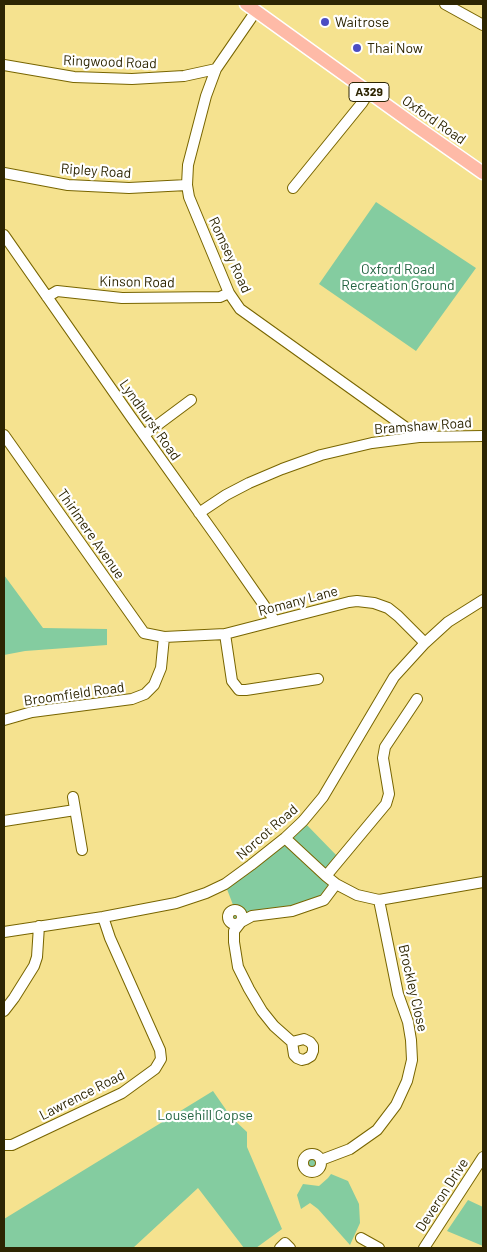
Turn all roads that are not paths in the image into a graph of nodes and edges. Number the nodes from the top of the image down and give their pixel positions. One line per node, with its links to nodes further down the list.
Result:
1 (445, 4): 3 (street)
2 (251, 7): 5 (street, Romsey Road); 6 (main road, Oxford Road / A329)
3 (483, 25)
4 (4, 65): 5 (street, Ringwood Road)
5 (216, 68): 9 (street, Romsey Road)
6 (369, 92): 8 (main road, Oxford Road / A329); 10 (street)
7 (4, 173): 9 (street, Ripley Road)
8 (483, 173)
9 (187, 185): 12 (street, Romsey Road)
10 (293, 188)
11 (4, 234): 13 (street, Lyndhurst Road)
12 (229, 294): 13 (street, Kinson Road); 18 (street, Romsey Road)
13 (47, 297): 15 (street, Lyndhurst Road)
14 (191, 400): 15 (street)
15 (144, 434): 19 (street, Lyndhurst Road)
16 (4, 435): 23 (street, Thirlmere Avenue)
17 (483, 436): 18 (street, Bramshaw Road)
18 (419, 437): 19 (street, Bramshaw Road)
19 (199, 513): 21 (street, Lyndhurst Road)
20 (483, 600): 24 (street, Norcot Road)
21 (275, 622): 22 (street, Romany Lane); 24 (street, Romany Lane)
22 (225, 634): 23 (street, Romany Lane); 25 (street)
23 (164, 638): 27 (street, Broomfield Road)
24 (425, 643): 31 (street, Norcot Road)
25 (318, 679)
26 (417, 699): 33 (street)
27 (4, 720)
28 (73, 797): 29 (street)
29 (75, 810): 30 (street); 32 (street)
30 (4, 821)
31 (285, 838): 33 (street); 37 (street, Norcot Road)
32 (82, 850)
33 (326, 876): 35 (street)
34 (483, 882): 36 (street)
35 (336, 884): 36 (street); 41 (street)
36 (384, 899): 44 (street, Brockley Close)
37 (103, 917): 38 (street, Norcot Road); 42 (street, Lawrence Road)
38 (39, 926): 39 (street, Norcot Road); 40 (street)
39 (4, 932)
40 (4, 1011)
41 (292, 1042)
42 (4, 1145)
43 (483, 1157): 49 (street, Deveron Drive)
44 (321, 1160)
45 (361, 1238): 48 (street)
46 (280, 1248): 47 (street)
47 (290, 1248)
48 (379, 1248)
49 (424, 1248)

